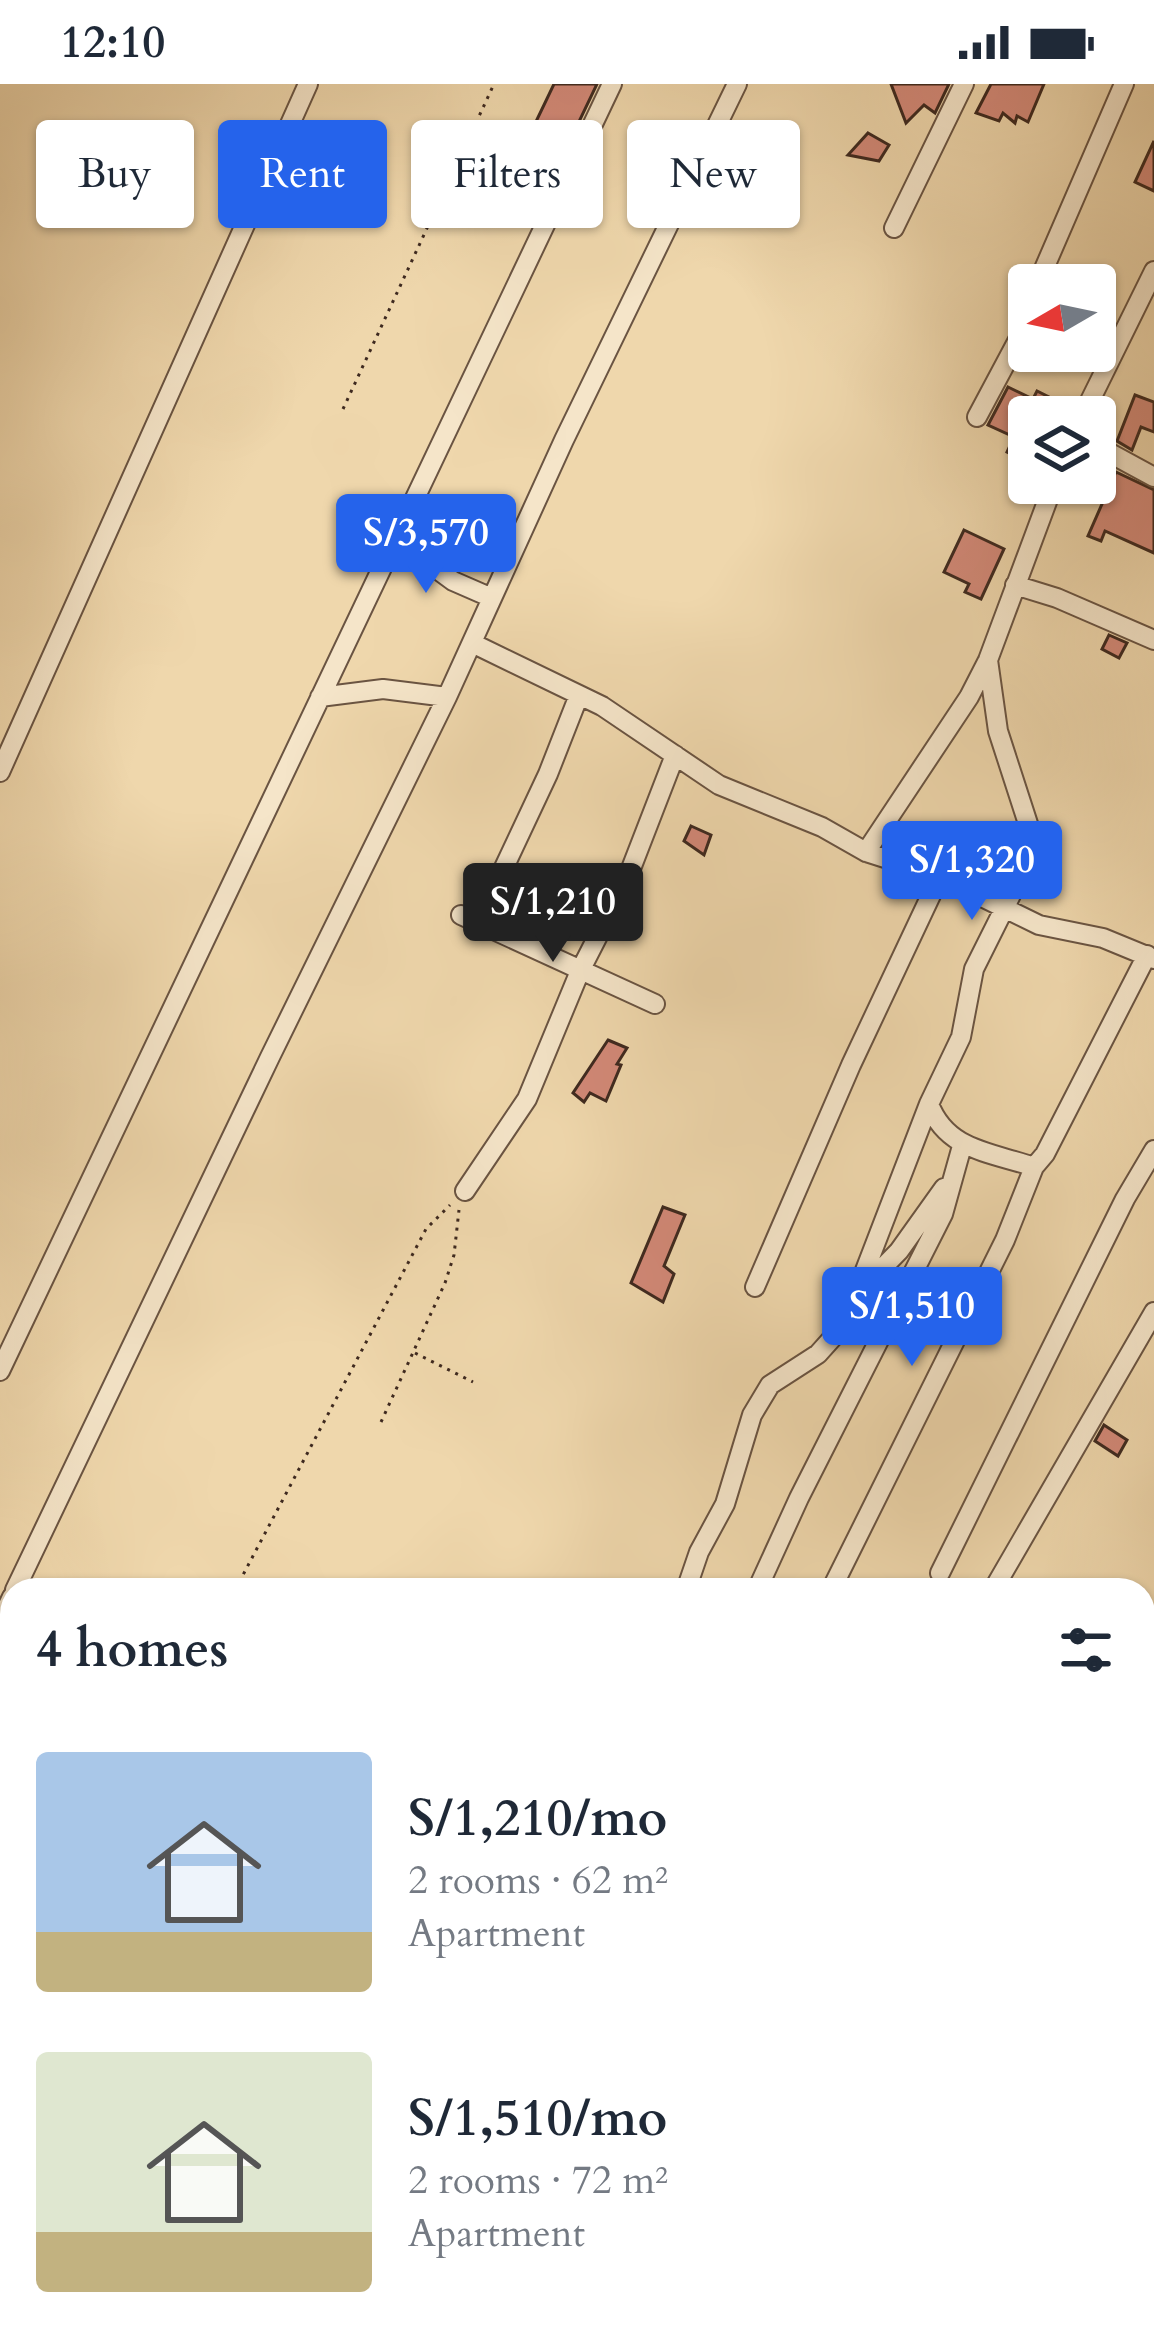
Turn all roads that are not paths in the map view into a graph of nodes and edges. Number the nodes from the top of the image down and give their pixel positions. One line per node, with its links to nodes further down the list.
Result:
1 (308, 84): 25 (street)
2 (612, 84): 15 (street)
3 (737, 84): 17 (street)
4 (964, 84): 6 (street)
5 (1124, 84): 7 (street)
6 (894, 228)
7 (1046, 264)
8 (1154, 271): 10 (street)
9 (1008, 358): 11 (street)
10 (1092, 396)
11 (976, 417)
12 (1116, 456): 13 (street)
13 (1154, 477)
14 (1046, 504): 16 (street)
15 (396, 538): 17 (street); 22 (street)
16 (1015, 585): 18 (street); 20 (street)
17 (492, 598): 19 (street)
18 (1154, 640)
19 (472, 643): 21 (street); 23 (street)
20 (988, 660): 26 (street); 28 (street)
21 (579, 695): 24 (street); 30 (street)
22 (320, 697): 23 (street); 41 (street)
23 (447, 697): 43 (street)
24 (675, 754): 26 (street); 30 (street)
25 (0, 772)
26 (866, 852): 27 (street)
27 (940, 876): 28 (street); 38 (street)
28 (1006, 910): 29 (street); 32 (street)
29 (1150, 957): 35 (street)
30 (580, 971): 31 (street); 37 (street)
31 (655, 1004)
32 (928, 1104): 33 (street); 39 (street)
33 (962, 1146): 35 (street); 36 (street)
34 (1154, 1150): 42 (street)
35 (1034, 1167): 46 (street)
36 (954, 1174): 39 (street); 45 (street)
37 (465, 1191)
38 (755, 1287)
39 (855, 1297): 44 (street)
40 (1154, 1312): 47 (street)
41 (0, 1371)
42 (940, 1573)
43 (21, 1578)
44 (690, 1578)
45 (762, 1578)
46 (837, 1578)
47 (1000, 1578)

